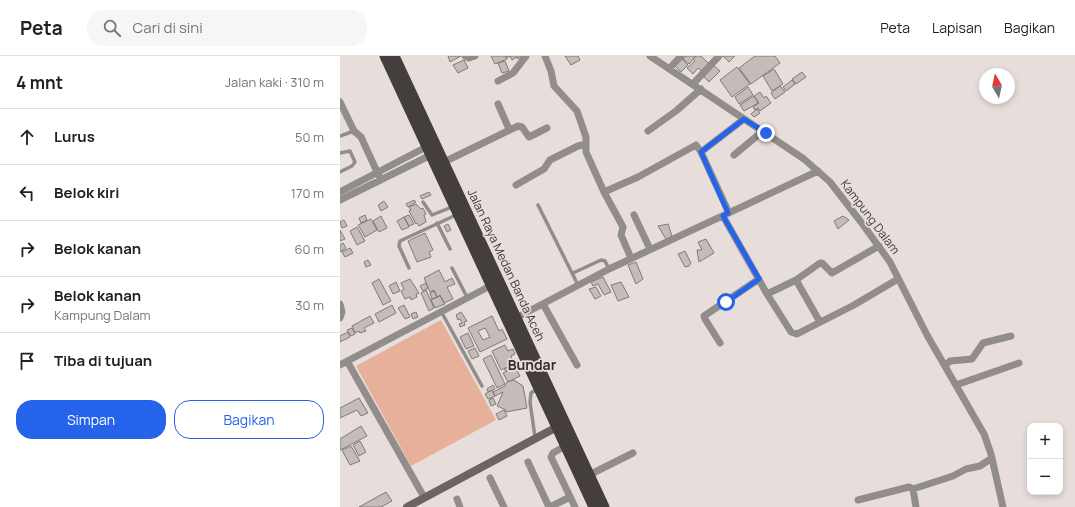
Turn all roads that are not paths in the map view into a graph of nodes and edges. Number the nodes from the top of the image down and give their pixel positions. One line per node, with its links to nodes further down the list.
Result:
1 (385, 56): 24 (highway, Jalan Raya Medan Banda Aceh)
2 (394, 56): 24 (highway, Jalan Raya Medan Banda Aceh)
3 (465, 56): 4 (street)
4 (475, 56)
5 (526, 56): 11 (street)
6 (545, 56): 23 (street)
7 (650, 56): 10 (street, Kampung Dalam)
8 (681, 56): 10 (street)
9 (719, 56): 12 (street)
10 (669, 69): 12 (street, Kampung Dalam)
11 (498, 81)
12 (693, 84): 13 (street, Kampung Dalam)
13 (701, 89): 16 (street, Kampung Dalam); 20 (street)
14 (340, 102): 19 (street)
15 (498, 104): 18 (street)
16 (744, 119): 21 (street, Kampung Dalam); 25 (street)
17 (547, 128): 18 (street)
18 (509, 129): 28 (street)
19 (354, 131): 22 (lane); 31 (street)
20 (648, 131)
21 (763, 131): 27 (street); 29 (street, Kampung Dalam)
22 (340, 136)
23 (586, 144): 32 (street); 34 (street)
24 (433, 149): 28 (highway, Jalan Raya Medan Banda Aceh); 31 (street); 38 (highway, Jalan Raya Medan Banda Aceh)
25 (701, 152): 34 (street); 39 (street)
26 (340, 153): 30 (lane)
27 (734, 155)
28 (444, 162): 61 (highway, Jalan Raya Medan Banda Aceh)
29 (818, 171): 39 (street); 42 (street, Kampung Dalam)
30 (340, 172)
31 (379, 176): 33 (street); 35 (street)
32 (516, 185)
33 (340, 192)
34 (604, 192): 45 (street)
35 (340, 200)
36 (423, 202): 38 (lane)
37 (538, 205): 49 (lane)
38 (457, 210): 41 (lane); 53 (highway, Jalan Raya Medan Banda Aceh)
39 (726, 214): 44 (street); 50 (street)
40 (634, 215): 44 (street)
41 (437, 223): 43 (lane); 46 (lane)
42 (879, 246): 51 (street, Kampung Dalam); 52 (street)
43 (450, 249)
44 (650, 249): 45 (street)
45 (631, 258): 48 (street)
46 (409, 268)
47 (452, 268): 56 (lane)
48 (609, 268): 49 (lane); 54 (street)
49 (573, 273): 54 (lane)
50 (759, 279): 55 (street); 64 (street)
51 (898, 279): 62 (street); 69 (street, Kampung Dalam)
52 (796, 280): 55 (street); 62 (street)
53 (492, 285): 56 (street); 72 (highway, Jalan Raya Medan Banda Aceh)
54 (578, 285): 58 (street)
55 (767, 294): 62 (street)
56 (468, 299): 59 (street)
57 (340, 304): 60 (street)
58 (543, 304): 61 (street); 68 (street)
59 (442, 313): 65 (street); 71 (lane)
60 (340, 318)
61 (516, 318): 72 (highway, Jalan Raya Medan Banda Aceh)
62 (820, 322)
63 (1011, 336): 69 (street)
64 (720, 343)
65 (347, 361): 67 (street); 82 (street)
66 (1019, 363): 70 (street)
67 (340, 365)
68 (577, 365)
69 (944, 366): 70 (street, Kampung Dalam)
70 (956, 385): 77 (street, Kampung Dalam)
71 (482, 386)
72 (543, 386): 73 (highway, Jalan Raya Medan Banda Aceh); 74 (lane); 79 (highway, Jalan Raya Medan Banda Aceh)
73 (556, 427): 74 (main road); 75 (highway, Jalan Raya Medan Banda Aceh)
74 (535, 438): 82 (main road)
75 (565, 446): 83 (street); 91 (highway, Jalan Raya Medan Banda Aceh)
76 (633, 452): 79 (street)
77 (992, 458): 81 (street); 94 (street, Kampung Dalam)
78 (528, 462): 89 (street)
79 (589, 475): 92 (highway, Jalan Raya Medan Banda Aceh)
80 (490, 478): 88 (street)
81 (913, 489): 85 (street); 93 (street)
82 (424, 497): 86 (main road)
83 (570, 497): 89 (street); 90 (street)
84 (457, 499): 87 (street)
85 (858, 500)
86 (407, 507)
87 (460, 507)
88 (504, 507)
89 (550, 507)
90 (575, 507)
91 (594, 507)
92 (604, 507)
93 (916, 507)
94 (1003, 507)

